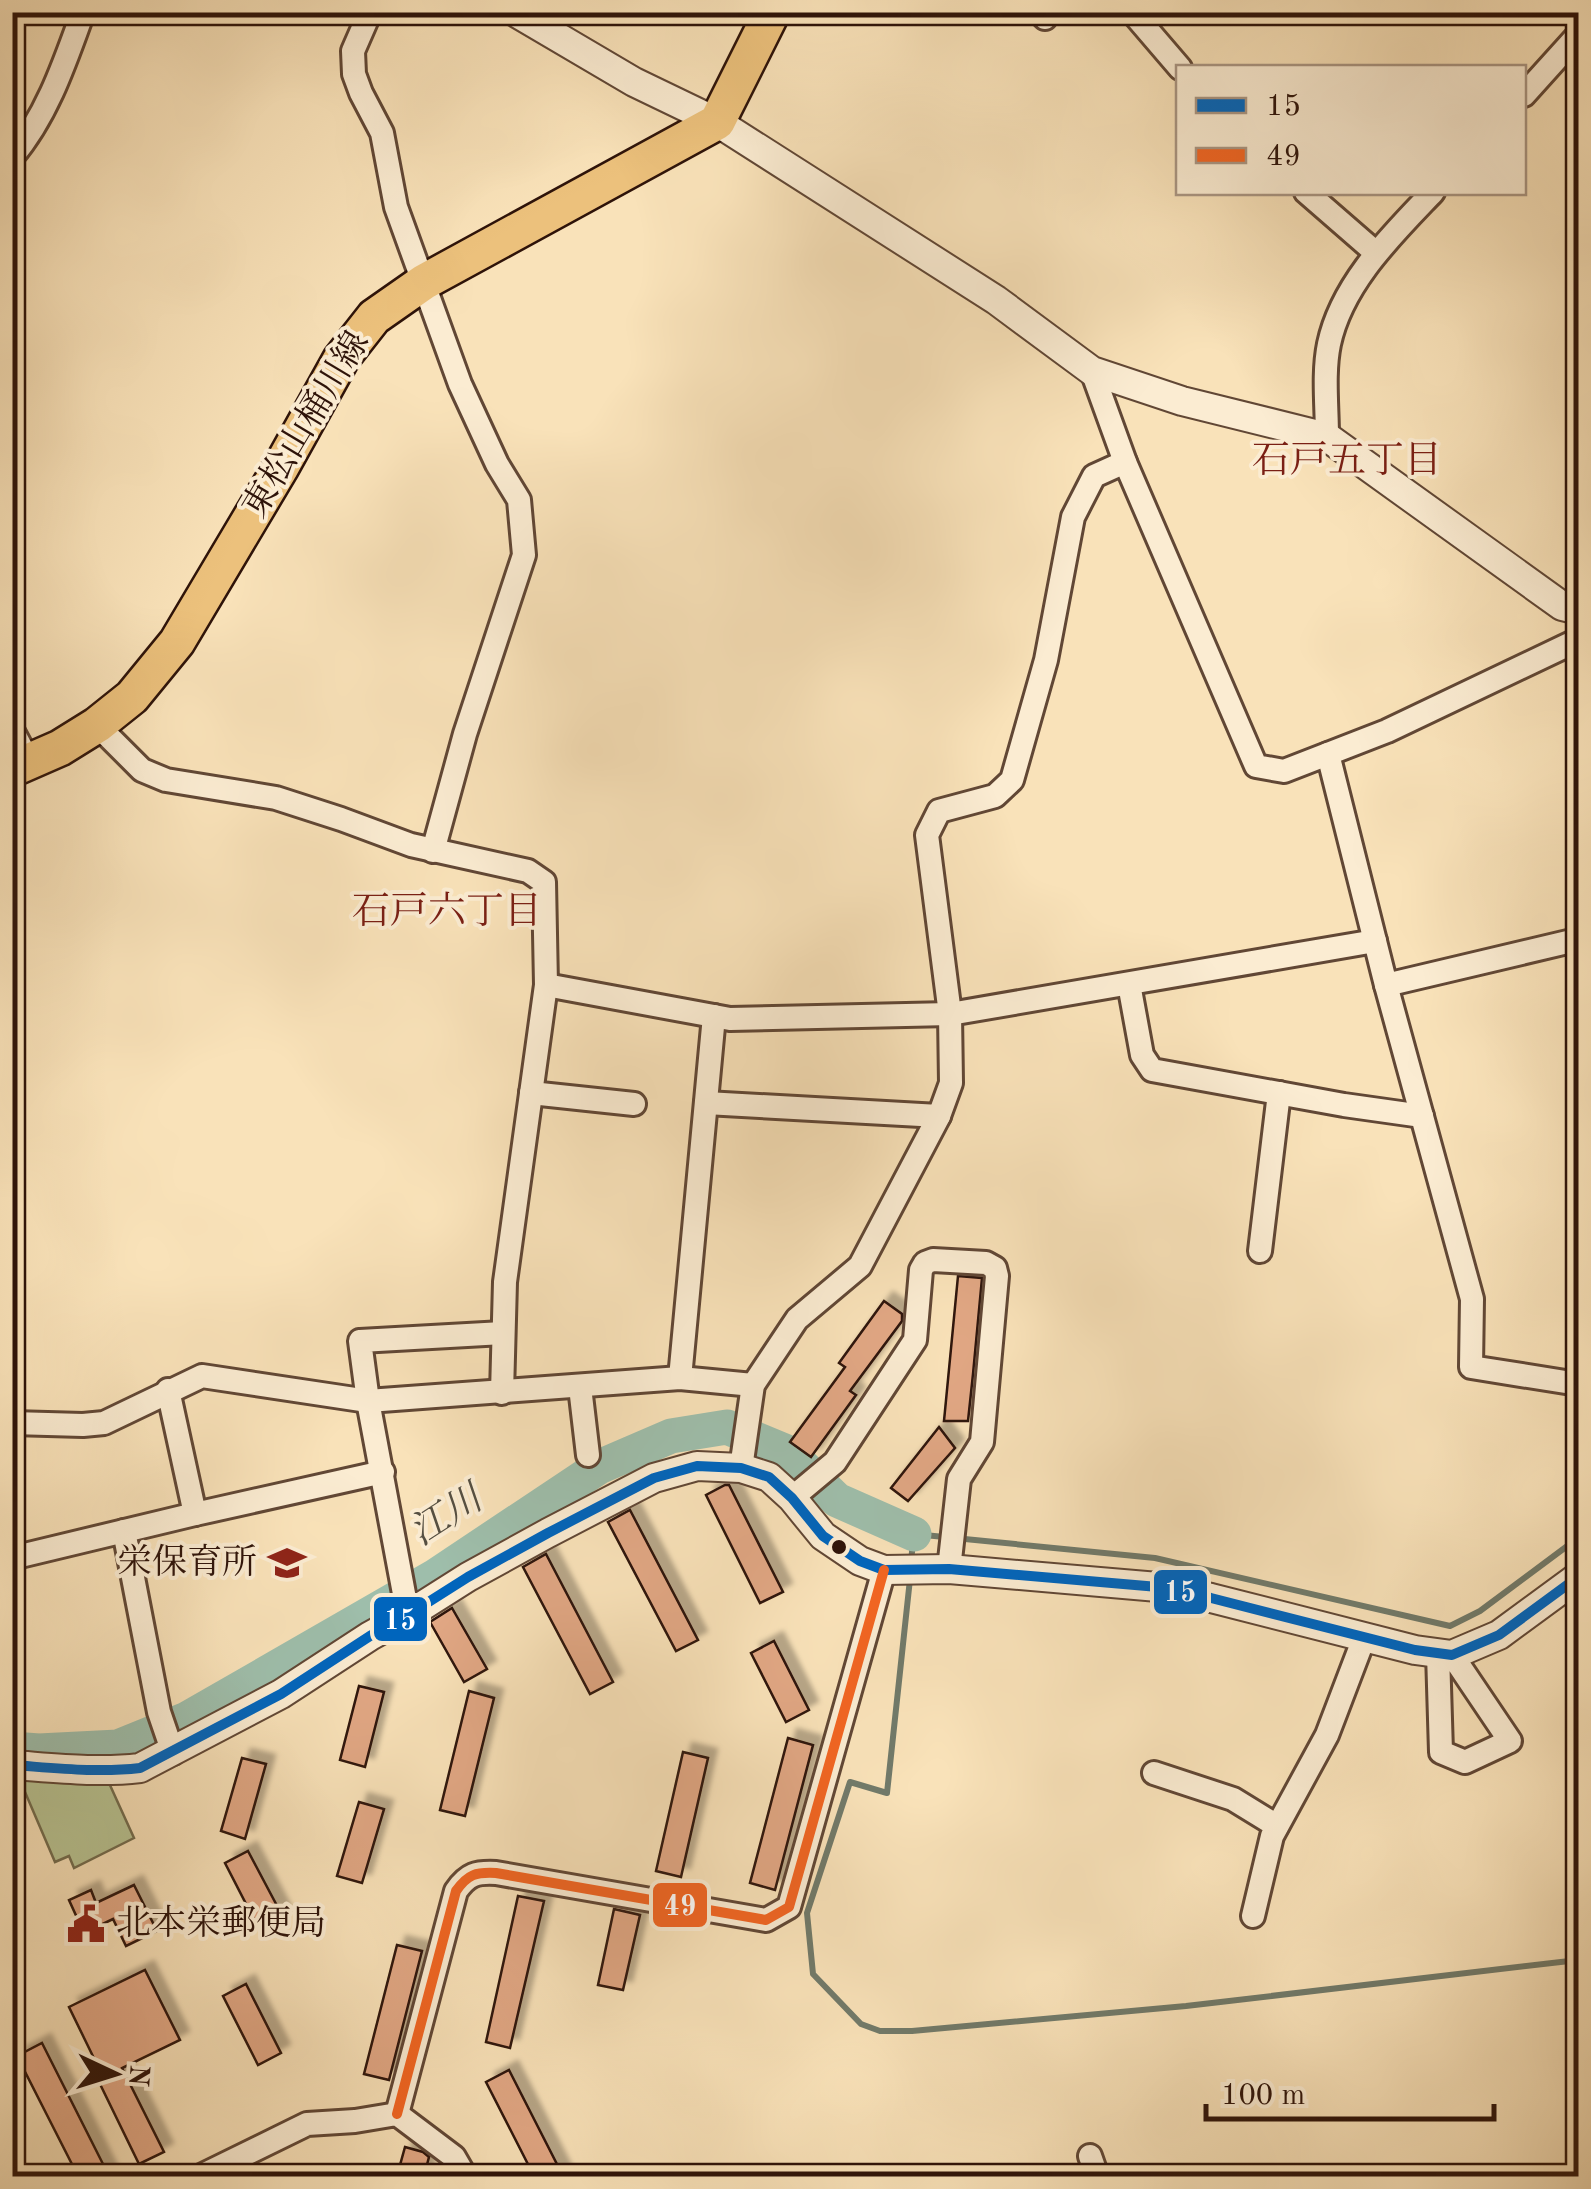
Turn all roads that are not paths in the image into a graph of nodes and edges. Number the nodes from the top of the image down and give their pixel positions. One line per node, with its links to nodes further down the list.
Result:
1 (83, 12): 10 (street)
2 (370, 12): 14 (street)
3 (515, 12): 9 (street)
4 (772, 12): 9 (main road)
5 (1132, 12): 7 (street)
6 (1578, 35): 8 (street)
7 (1177, 65)
8 (1526, 92)
9 (717, 122): 14 (main road, 東松山桶川線); 15 (street)
10 (12, 157)
11 (1309, 195): 13 (street)
12 (1431, 195): 13 (street)
13 (1375, 252): 16 (street)
14 (424, 282): 20 (main road, 東松山桶川線); 24 (street)
15 (1092, 370): 16 (street); 17 (street)
16 (1327, 437): 18 (street)
17 (1126, 462): 22 (street); 30 (street)
18 (1578, 610)
19 (1578, 640): 22 (street)
20 (98, 725): 23 (main road, 東松山桶川線); 24 (street)
21 (12, 730): 23 (street)
22 (1328, 754): 25 (street)
23 (21, 765)
24 (433, 851): 27 (street)
25 (1375, 941): 28 (street); 29 (street)
26 (1578, 949): 29 (street)
27 (546, 984): 31 (street); 32 (street)
28 (1129, 984): 30 (street); 33 (street)
29 (1386, 985): 37 (street)
30 (950, 1014): 31 (street); 36 (street)
31 (714, 1016): 34 (street)
32 (531, 1093): 35 (street); 39 (street)
33 (1279, 1093): 37 (street); 38 (street)
34 (706, 1103): 36 (street); 40 (street)
35 (634, 1104)
36 (939, 1116): 42 (street)
37 (1422, 1116): 41 (street)
38 (1260, 1251)
39 (504, 1333): 45 (street); 46 (street)
40 (680, 1378): 42 (street); 43 (street)
41 (1578, 1384)
42 (753, 1385): 49 (street)
43 (580, 1387): 45 (street); 48 (street)
44 (168, 1390): 46 (street); 47 (street); 52 (street)
45 (502, 1393): 46 (street)
46 (368, 1401): 50 (street)
47 (12, 1424)
48 (588, 1455)
49 (741, 1468): 51 (street); 58 (street)
50 (383, 1472): 52 (street); 58 (street)
51 (792, 1498): 55 (street); 56 (street)
52 (195, 1514): 53 (street)
53 (124, 1531): 54 (street); 60 (street)
54 (12, 1558)
55 (948, 1569): 56 (street); 59 (street)
56 (884, 1570): 65 (street)
57 (1578, 1577): 59 (street)
58 (408, 1615): 60 (street)
59 (1364, 1638): 63 (street)
60 (173, 1753): 61 (street)
61 (12, 1765)
62 (1154, 1773): 63 (street)
63 (1277, 1826): 64 (street)
64 (1254, 1916)
65 (397, 2114): 66 (street); 67 (street)
66 (202, 2176)
67 (465, 2176)

